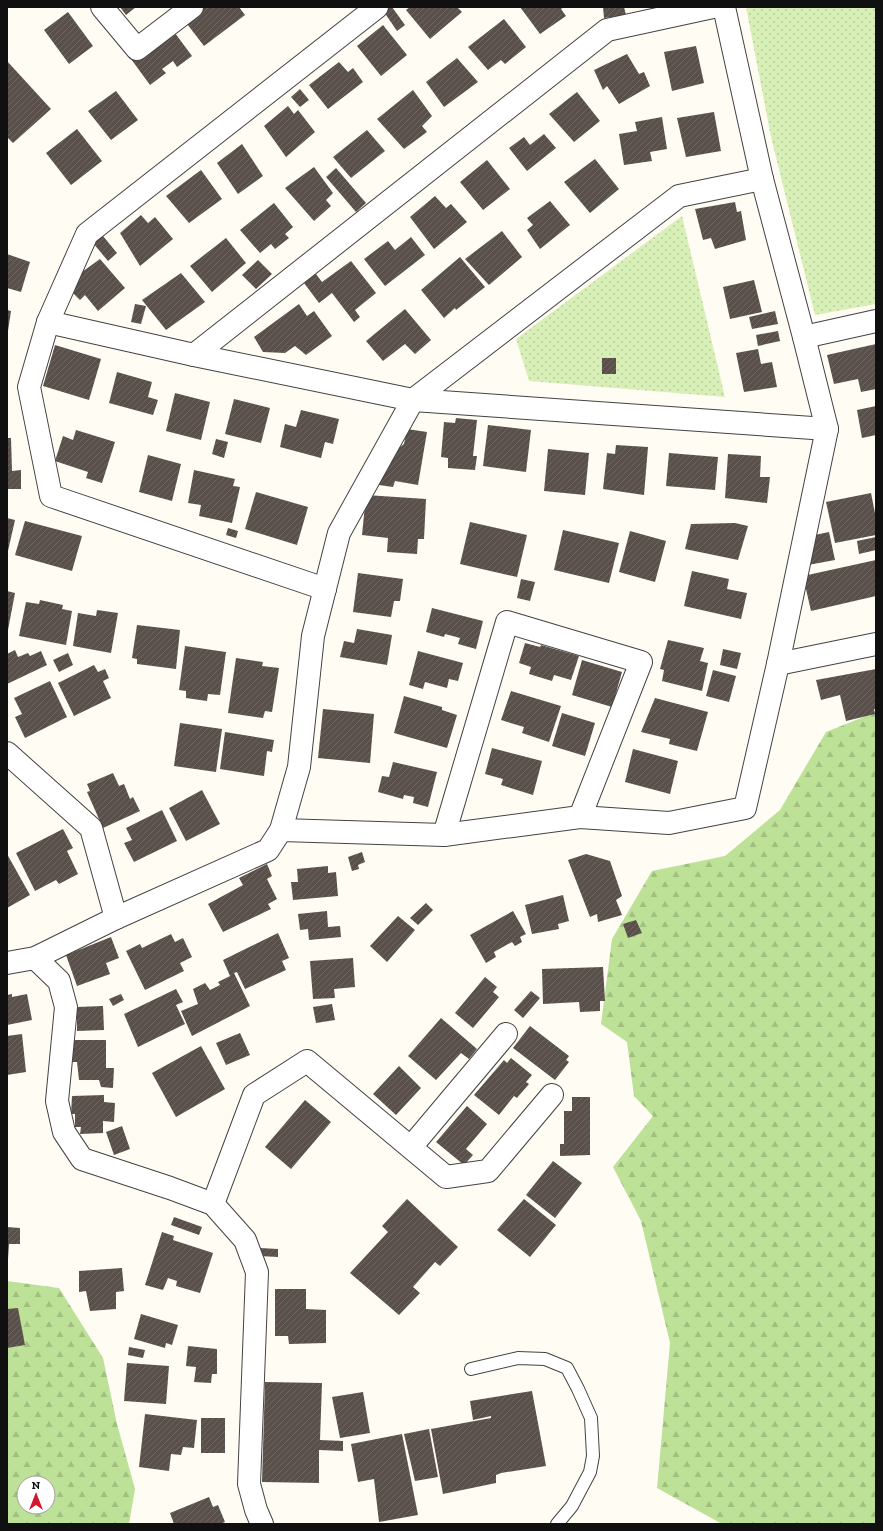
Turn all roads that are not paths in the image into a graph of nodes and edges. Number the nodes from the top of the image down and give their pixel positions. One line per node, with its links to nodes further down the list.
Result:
1 (102, 7): 2 (street)
2 (192, 7)
3 (377, 7): 8 (street)
4 (712, 7): 10 (street)
5 (724, 7): 6 (street)
6 (762, 179): 9 (street); 11 (street)
7 (876, 321): 9 (street)
8 (48, 322): 10 (street); 13 (street)
9 (804, 337): 12 (street)
10 (194, 355): 11 (street)
11 (413, 400): 12 (street); 13 (street)
12 (827, 429): 15 (street)
13 (325, 589): 18 (street)
14 (876, 644): 15 (street)
15 (778, 664): 17 (street)
16 (7, 753): 20 (street)
17 (580, 817): 19 (street); 19 (street)
18 (281, 830): 19 (street); 20 (street)
19 (444, 835)
20 (116, 918): 21 (street)
21 (35, 958): 22 (street); 26 (street)
22 (7, 963)
23 (506, 1034): 25 (street)
24 (552, 1095): 25 (street)
25 (411, 1147): 26 (street)
26 (213, 1204): 28 (street)
27 (471, 1369): 29 (lane)
28 (262, 1524)
29 (557, 1524)

